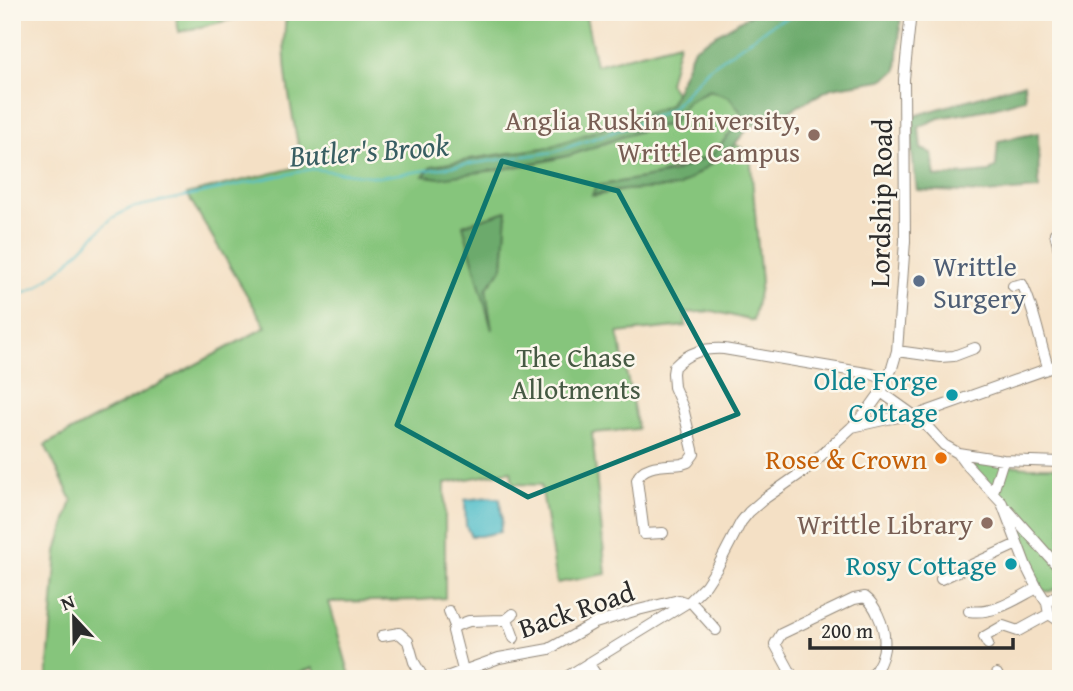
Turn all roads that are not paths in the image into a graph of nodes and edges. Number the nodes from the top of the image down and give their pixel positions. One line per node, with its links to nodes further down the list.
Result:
1 (911, 12): 6 (street, Lordship Road)
2 (1055, 233): 3 (street)
3 (1061, 258)
4 (1013, 286): 8 (street)
5 (975, 348): 6 (street)
6 (897, 351): 9 (street, Lordship Road)
7 (1061, 363): 8 (street)
8 (1048, 367): 11 (street)
9 (887, 380): 10 (street, Lordship Road); 18 (street)
10 (881, 392): 11 (street); 12 (street, Lordship Road)
11 (915, 416): 12 (street); 13 (street)
12 (851, 428): 24 (street, Lordship Road)
13 (958, 453): 14 (street); 16 (street)
14 (1003, 460): 15 (street); 16 (street)
15 (1061, 462)
16 (993, 492): 17 (street)
17 (1002, 503): 19 (street); 20 (street)
18 (663, 533)
19 (1017, 544): 21 (street); 22 (street)
20 (1061, 570)
21 (941, 579)
22 (1037, 588): 25 (street); 27 (street)
23 (1061, 591): 25 (street)
24 (688, 602): 30 (street); 34 (street, Lordship Road); 35 (street, Back Road)
25 (1048, 609): 28 (street); 33 (street)
26 (449, 611): 29 (street)
27 (970, 611)
28 (1061, 622)
29 (454, 625): 32 (street); 35 (street)
30 (716, 630)
31 (382, 636): 36 (street)
32 (514, 638)
33 (988, 645)
34 (589, 663): 38 (street, Lordship Road); 39 (street)
35 (463, 670): 37 (street, Back Road)
36 (424, 679)
37 (441, 679)
38 (563, 679)
39 (599, 679)
40 (794, 679): 41 (street)
41 (869, 679)

